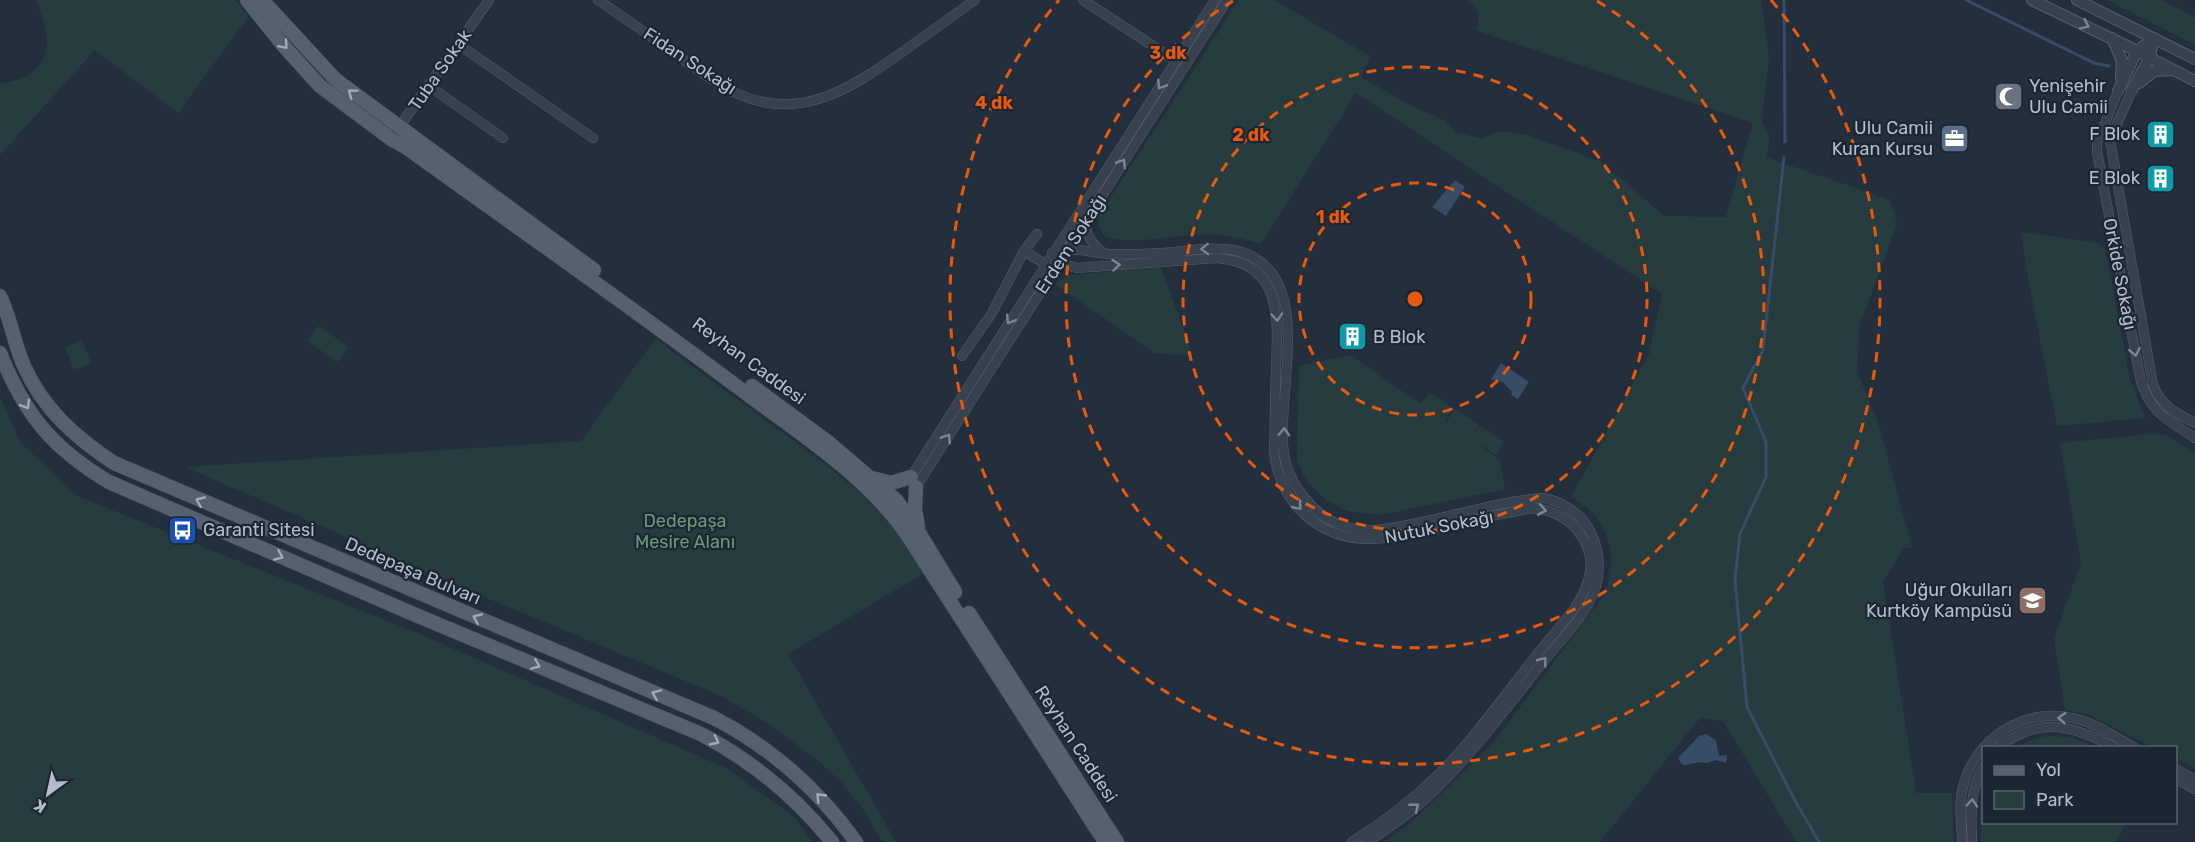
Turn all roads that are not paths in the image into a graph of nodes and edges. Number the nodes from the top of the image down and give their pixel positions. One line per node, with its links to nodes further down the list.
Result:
1 (247, 0): 25 (main road, Reyhan Caddesi, one-way to 25)
2 (262, 0): 25 (main road, Reyhan Caddesi, one-way to 2)
3 (489, 0): 15 (street, Tuba Sokak)
4 (598, 0): 5 (street, Fidan Sokağı)
5 (975, 0)
6 (1083, 0): 19 (street)
7 (1215, 0): 19 (street, Erdem Sokağı)
8 (1227, 0): 28 (street, Erdem Sokağı, one-way to 8)
9 (2032, 0): 13 (street, one-way to 13)
10 (2077, 0): 12 (street)
11 (2088, 0): 12 (street)
12 (2101, 12): 14 (street)
13 (2112, 38): 16 (street); 24 (street)
14 (2154, 38): 16 (street); 17 (street); 18 (street)
15 (458, 44): 22 (street, Tuba Sokak); 27 (street)
16 (2137, 51): 17 (street); 24 (street)
17 (2150, 57): 20 (street); 23 (street)
18 (2195, 59)
19 (1176, 61): 32 (street, Erdem Sokağı, one-way to 32)
20 (2174, 70): 21 (street); 23 (street)
21 (2195, 81)
22 (429, 86): 25 (street, Tuba Sokak); 26 (street)
23 (2132, 90): 39 (street)
24 (2118, 91): 40 (street, Orkide Sokağı, one-way to 40)
25 (395, 134): 41 (main road, Reyhan Caddesi); 43 (main road, Reyhan Caddesi)
26 (503, 138)
27 (593, 138)
28 (1086, 220): 30 (street, Erdem Sokağı); 33 (street)
29 (1037, 234): 31 (street)
30 (1068, 248): 32 (street, Nutuk Sokağı); 33 (street, Nutuk Sokağı); 34 (street, Erdem Sokağı)
31 (1024, 251): 35 (street); 38 (street)
32 (1052, 253): 34 (street); 35 (street, Erdem Sokağı)
33 (1103, 253): 60 (street, Nutuk Sokağı, one-way to 33)
34 (1059, 263): 42 (street, Erdem Sokağı, one-way to 34); 59 (street, Nutuk Sokağı, one-way to 59)
35 (1045, 264): 42 (street, Erdem Sokağı, one-way to 42)
36 (0, 296): 56 (main road, Dedepaşa Bulvarı, one-way to 36)
37 (0, 353): 55 (main road, one-way to 55)
38 (962, 356)
39 (2195, 423)
40 (2195, 438)
41 (870, 477): 42 (main road); 43 (main road, Reyhan Caddesi)
42 (913, 482): 43 (main road); 44 (main road)
43 (896, 506): 44 (main road, Reyhan Caddesi); 57 (main road)
44 (923, 539): 58 (main road, Reyhan Caddesi)
45 (1985, 746): 48 (street, one-way to 45)
46 (2000, 746): 47 (street)
47 (2114, 746)
48 (2133, 746)
49 (1982, 749): 61 (street, one-way to 61)
50 (1982, 768): 62 (street, one-way to 50)
51 (2177, 770): 53 (street)
52 (2177, 780): 54 (street)
53 (2195, 780)
54 (2195, 789)
55 (832, 842)
56 (856, 842)
57 (1105, 842)
58 (1117, 842)
59 (1352, 842)
60 (1368, 842)
61 (1962, 842)
62 (1972, 842)

